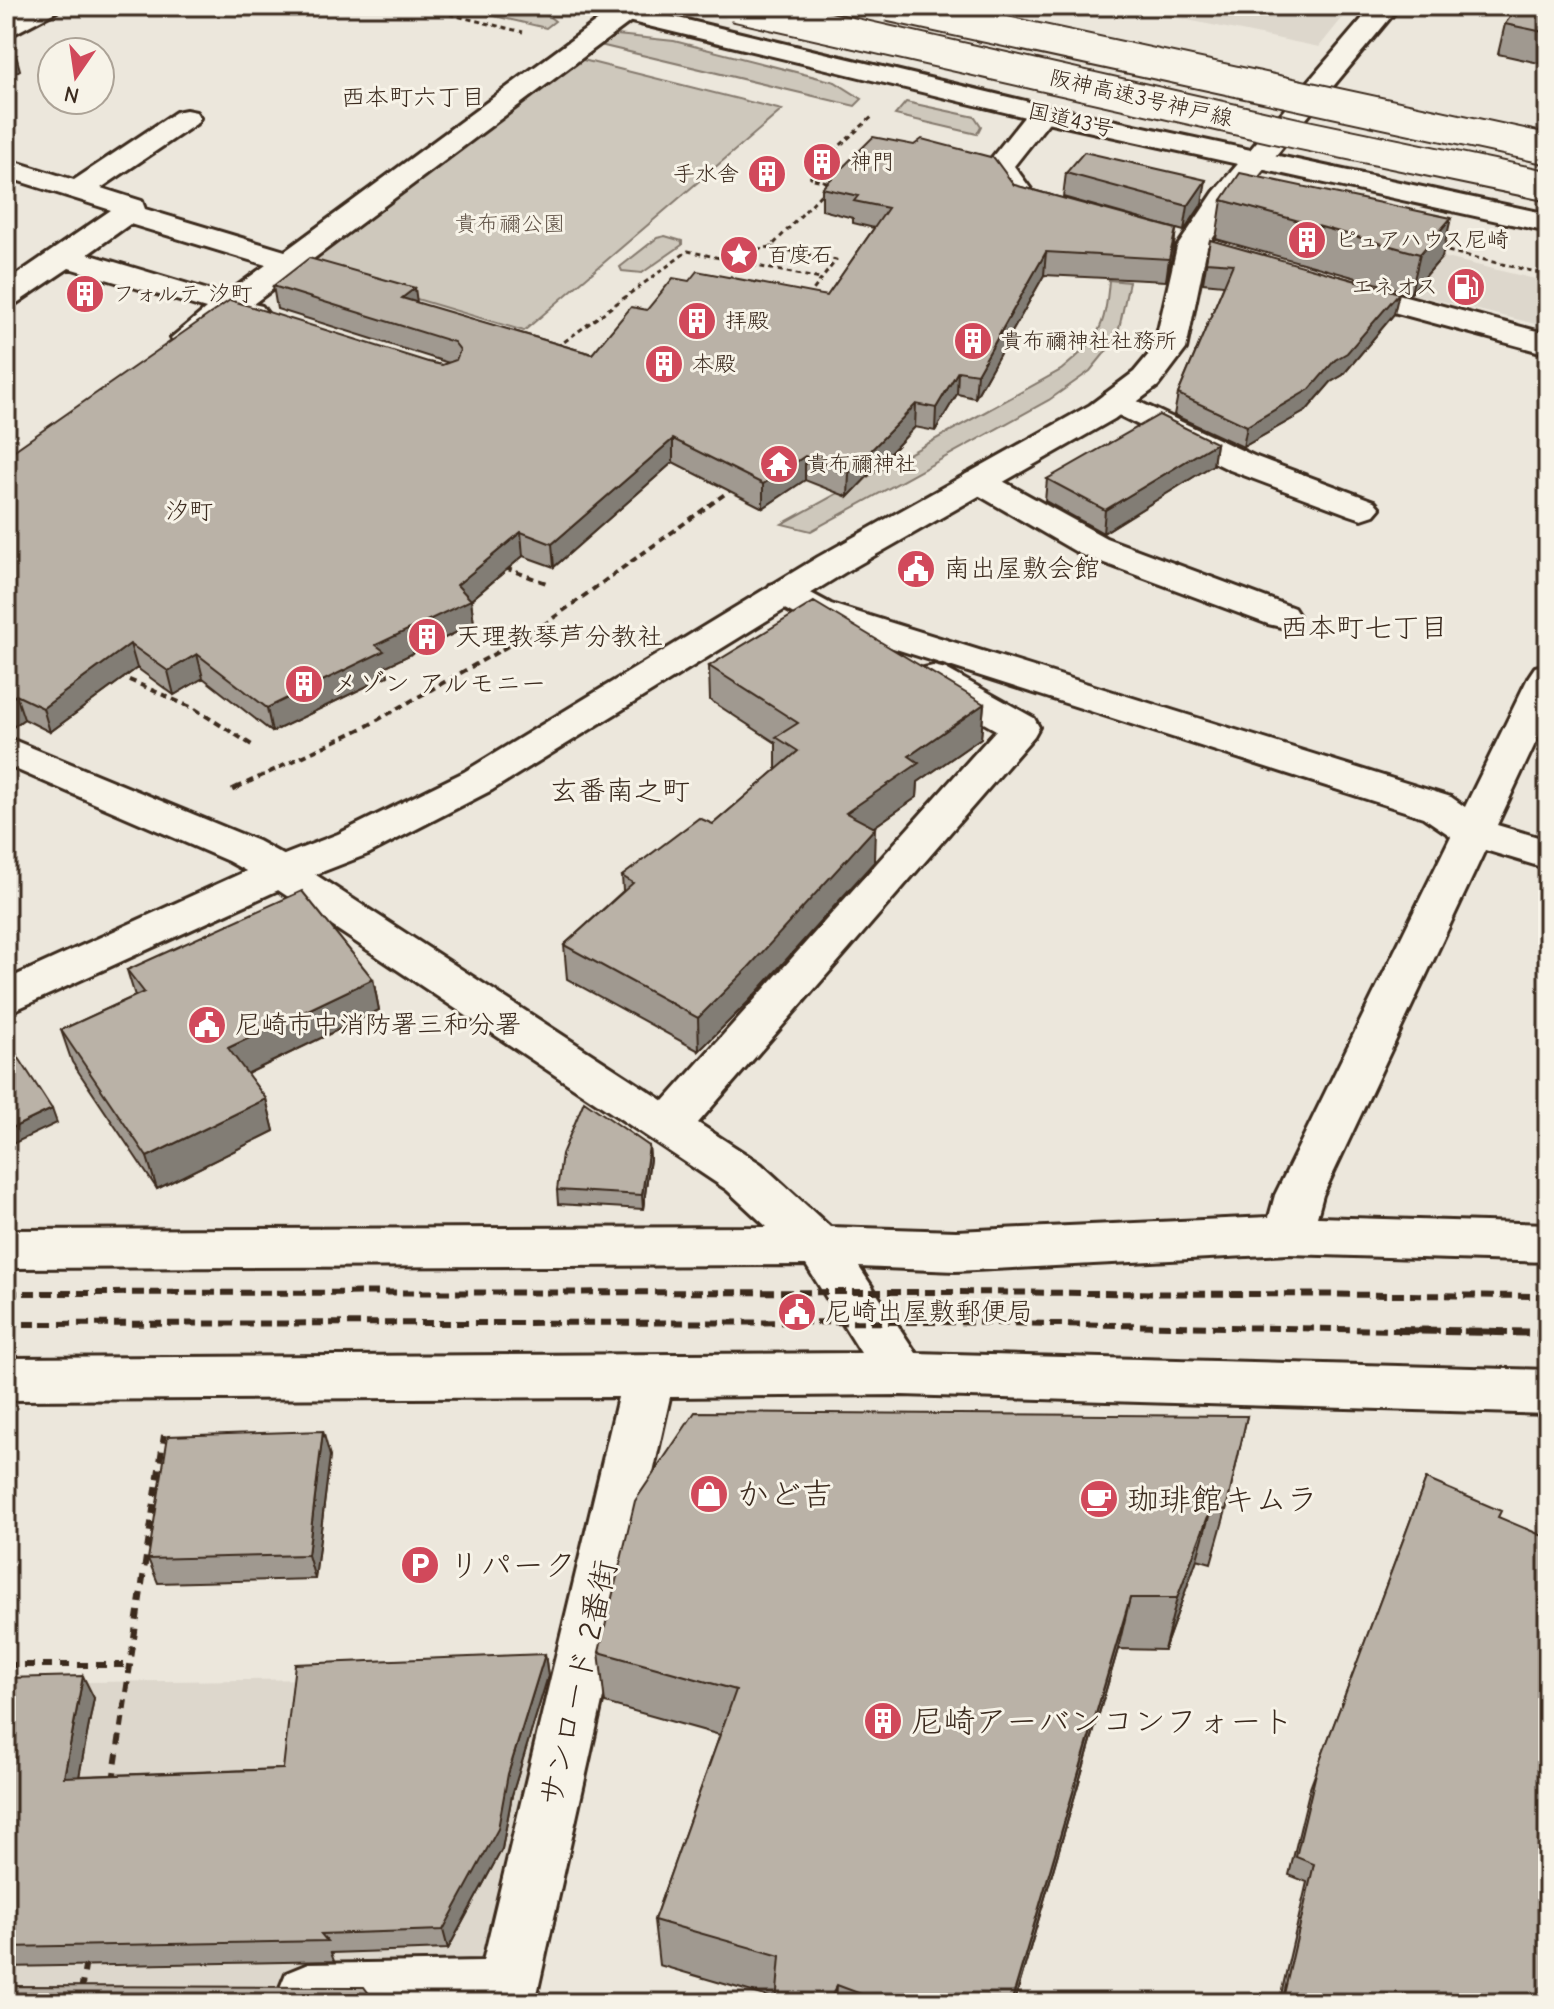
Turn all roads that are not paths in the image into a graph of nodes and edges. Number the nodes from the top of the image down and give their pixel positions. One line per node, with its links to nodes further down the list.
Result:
1 (48, 6): 8 (main road)
2 (595, 6): 7 (main road, 国道43号)
3 (734, 6): 15 (main road, 阪神高速3号神戸線, bridge)
4 (888, 6): 12 (main road, 阪神高速3号神戸線, bridge)
5 (1387, 6): 9 (main road)
6 (916, 7): 9 (main road)
7 (625, 13): 10 (main road, 国道43号); 21 (main road)
8 (6, 30)
9 (1310, 96): 12 (main road); 13 (main road)
10 (1042, 113): 13 (main road, 国道43号); 17 (main road)
11 (186, 118): 16 (main road)
12 (1548, 147)
13 (1252, 161): 19 (main road, 国道43号); 28 (main road)
14 (6, 168): 16 (main road)
15 (1548, 186)
16 (78, 190): 18 (main road)
17 (1065, 210)
18 (126, 213): 20 (main road); 21 (main road)
19 (1548, 223)
20 (65, 257): 23 (main road); 24 (main road)
21 (290, 262): 24 (main road)
22 (1305, 278): 26 (main road)
23 (6, 296)
24 (231, 307): 25 (main road); 27 (main road)
25 (276, 321)
26 (1548, 344)
27 (170, 350)
28 (1116, 401): 29 (main road); 30 (main road)
29 (978, 481): 31 (main road); 32 (main road)
30 (1362, 508)
31 (800, 602): 35 (main road); 37 (main road); 39 (main road)
32 (1281, 616)
33 (1548, 676): 35 (main road)
34 (6, 750): 37 (main road)
35 (1474, 832): 36 (main road); 40 (main road)
36 (1548, 855)
37 (281, 872): 38 (main road); 39 (main road)
38 (6, 998)
39 (666, 1127): 42 (main road)
40 (1288, 1235): 41 (main road); 42 (main road)
41 (1548, 1243)
42 (819, 1246): 43 (main road); 44 (main road)
43 (6, 1249)
44 (902, 1374): 45 (main road); 47 (main road)
45 (649, 1375): 46 (main road); 49 (main road, サンロード 2番街)
46 (6, 1379)
47 (1548, 1392)
48 (254, 1996): 49 (main road)
49 (505, 1997)

